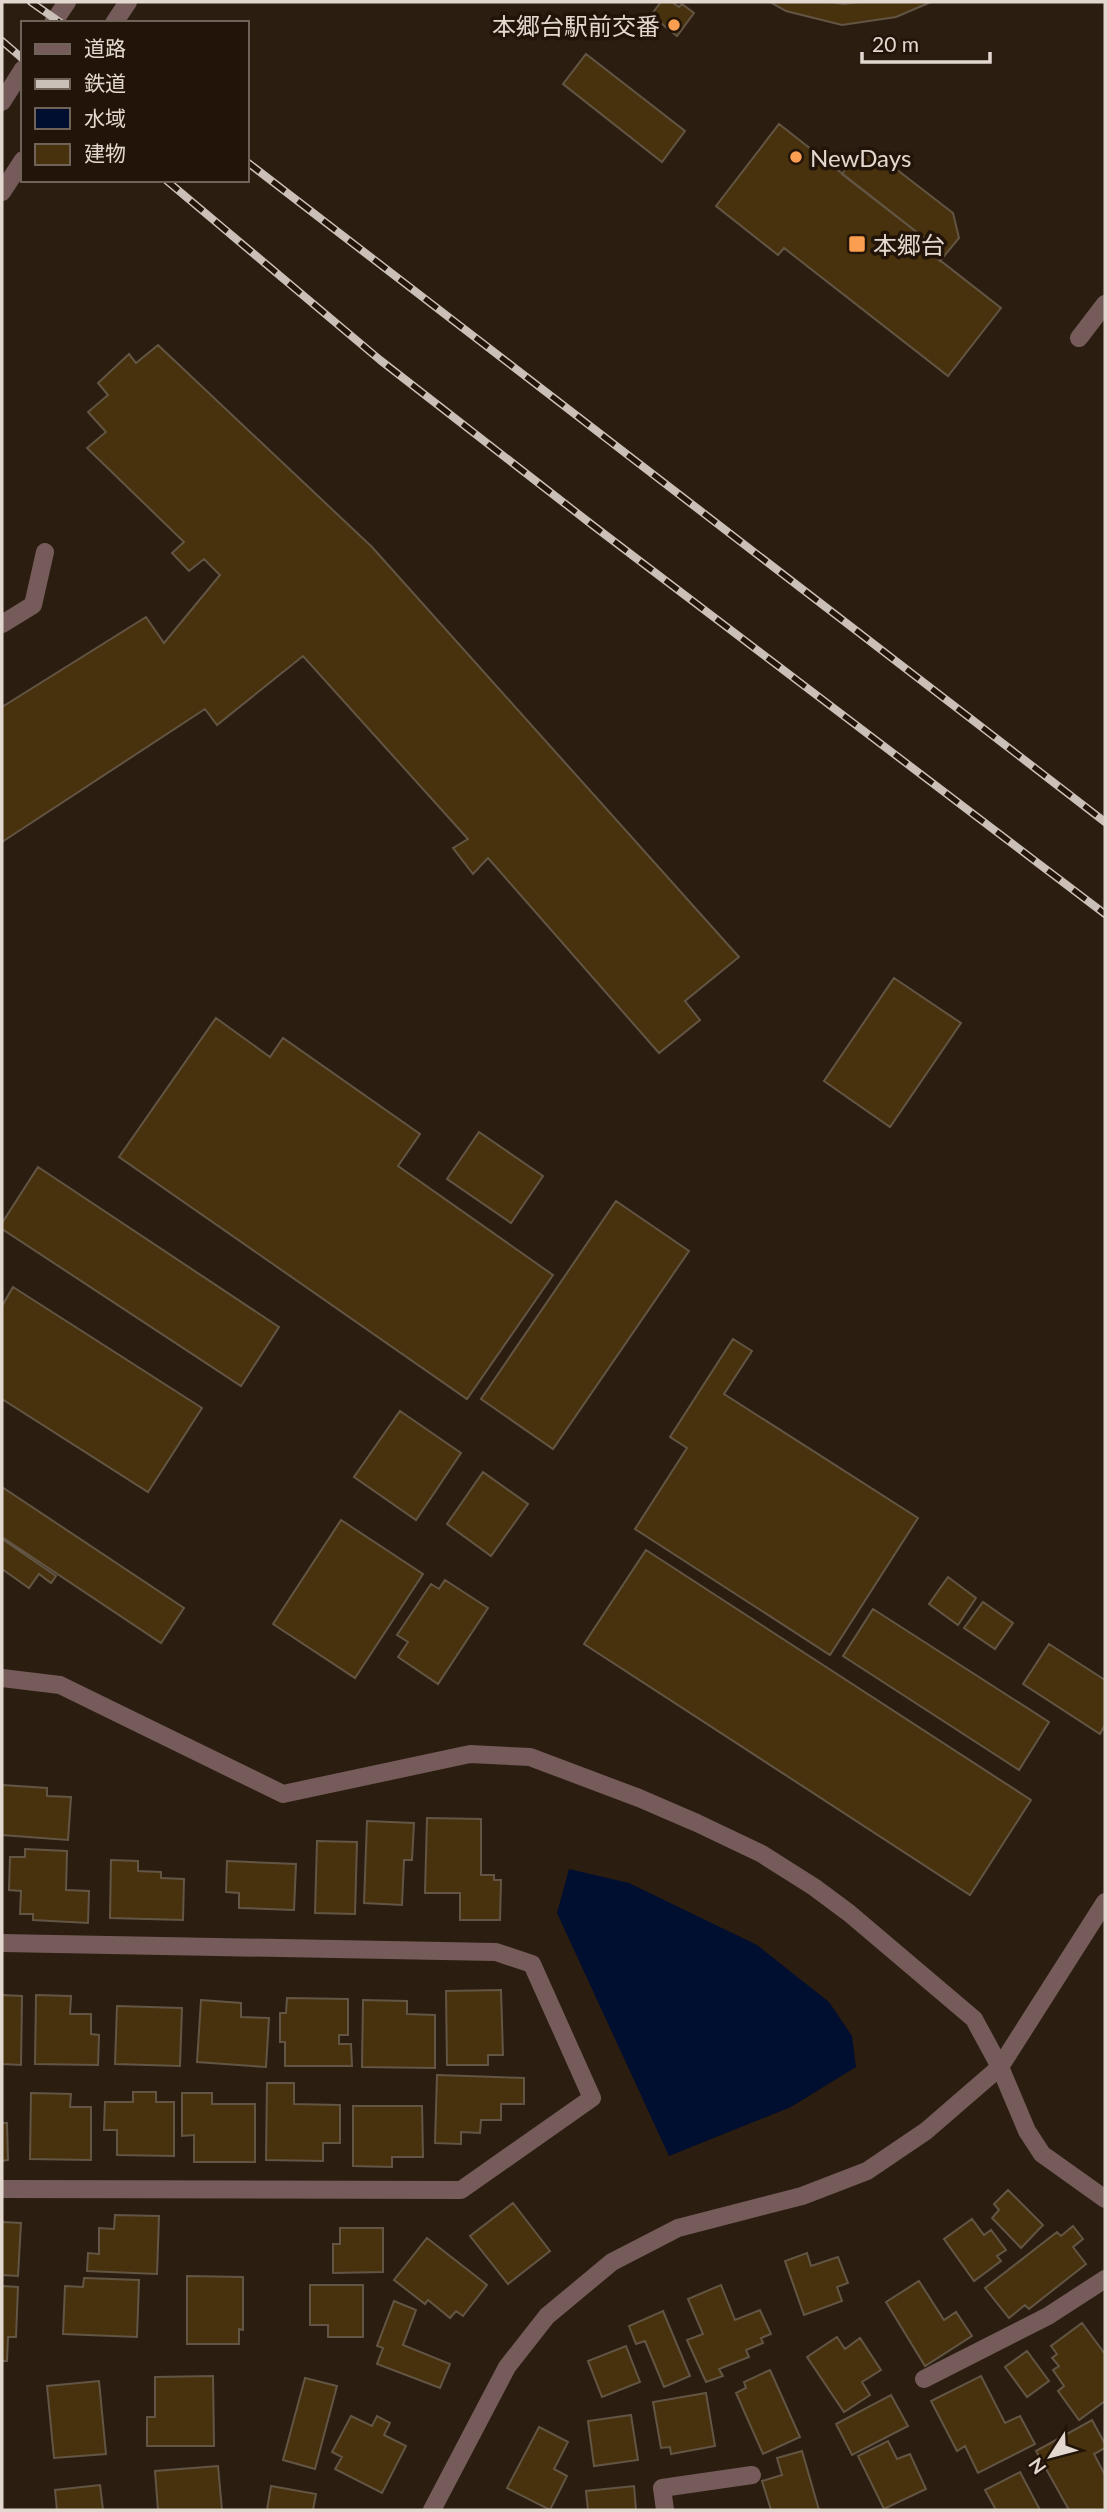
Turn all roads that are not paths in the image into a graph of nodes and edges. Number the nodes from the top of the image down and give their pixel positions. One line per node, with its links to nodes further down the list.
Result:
1 (67, 2): 3 (street)
2 (128, 2): 4 (street)
3 (54, 21)
4 (115, 21)
5 (21, 72): 6 (street)
6 (2, 102)
7 (21, 163): 8 (street)
8 (2, 192)
9 (1105, 304): 10 (street)
10 (1079, 338)
11 (45, 552): 12 (street)
12 (2, 624)
13 (2, 1678): 16 (street)
14 (1105, 1902): 16 (street)
15 (2, 1943): 17 (street)
16 (1000, 2067): 18 (street); 22 (street)
17 (2, 2189)
18 (1105, 2199)
19 (1105, 2279): 20 (street)
20 (923, 2379)
21 (752, 2475): 23 (street)
22 (432, 2510)
23 (665, 2510)

